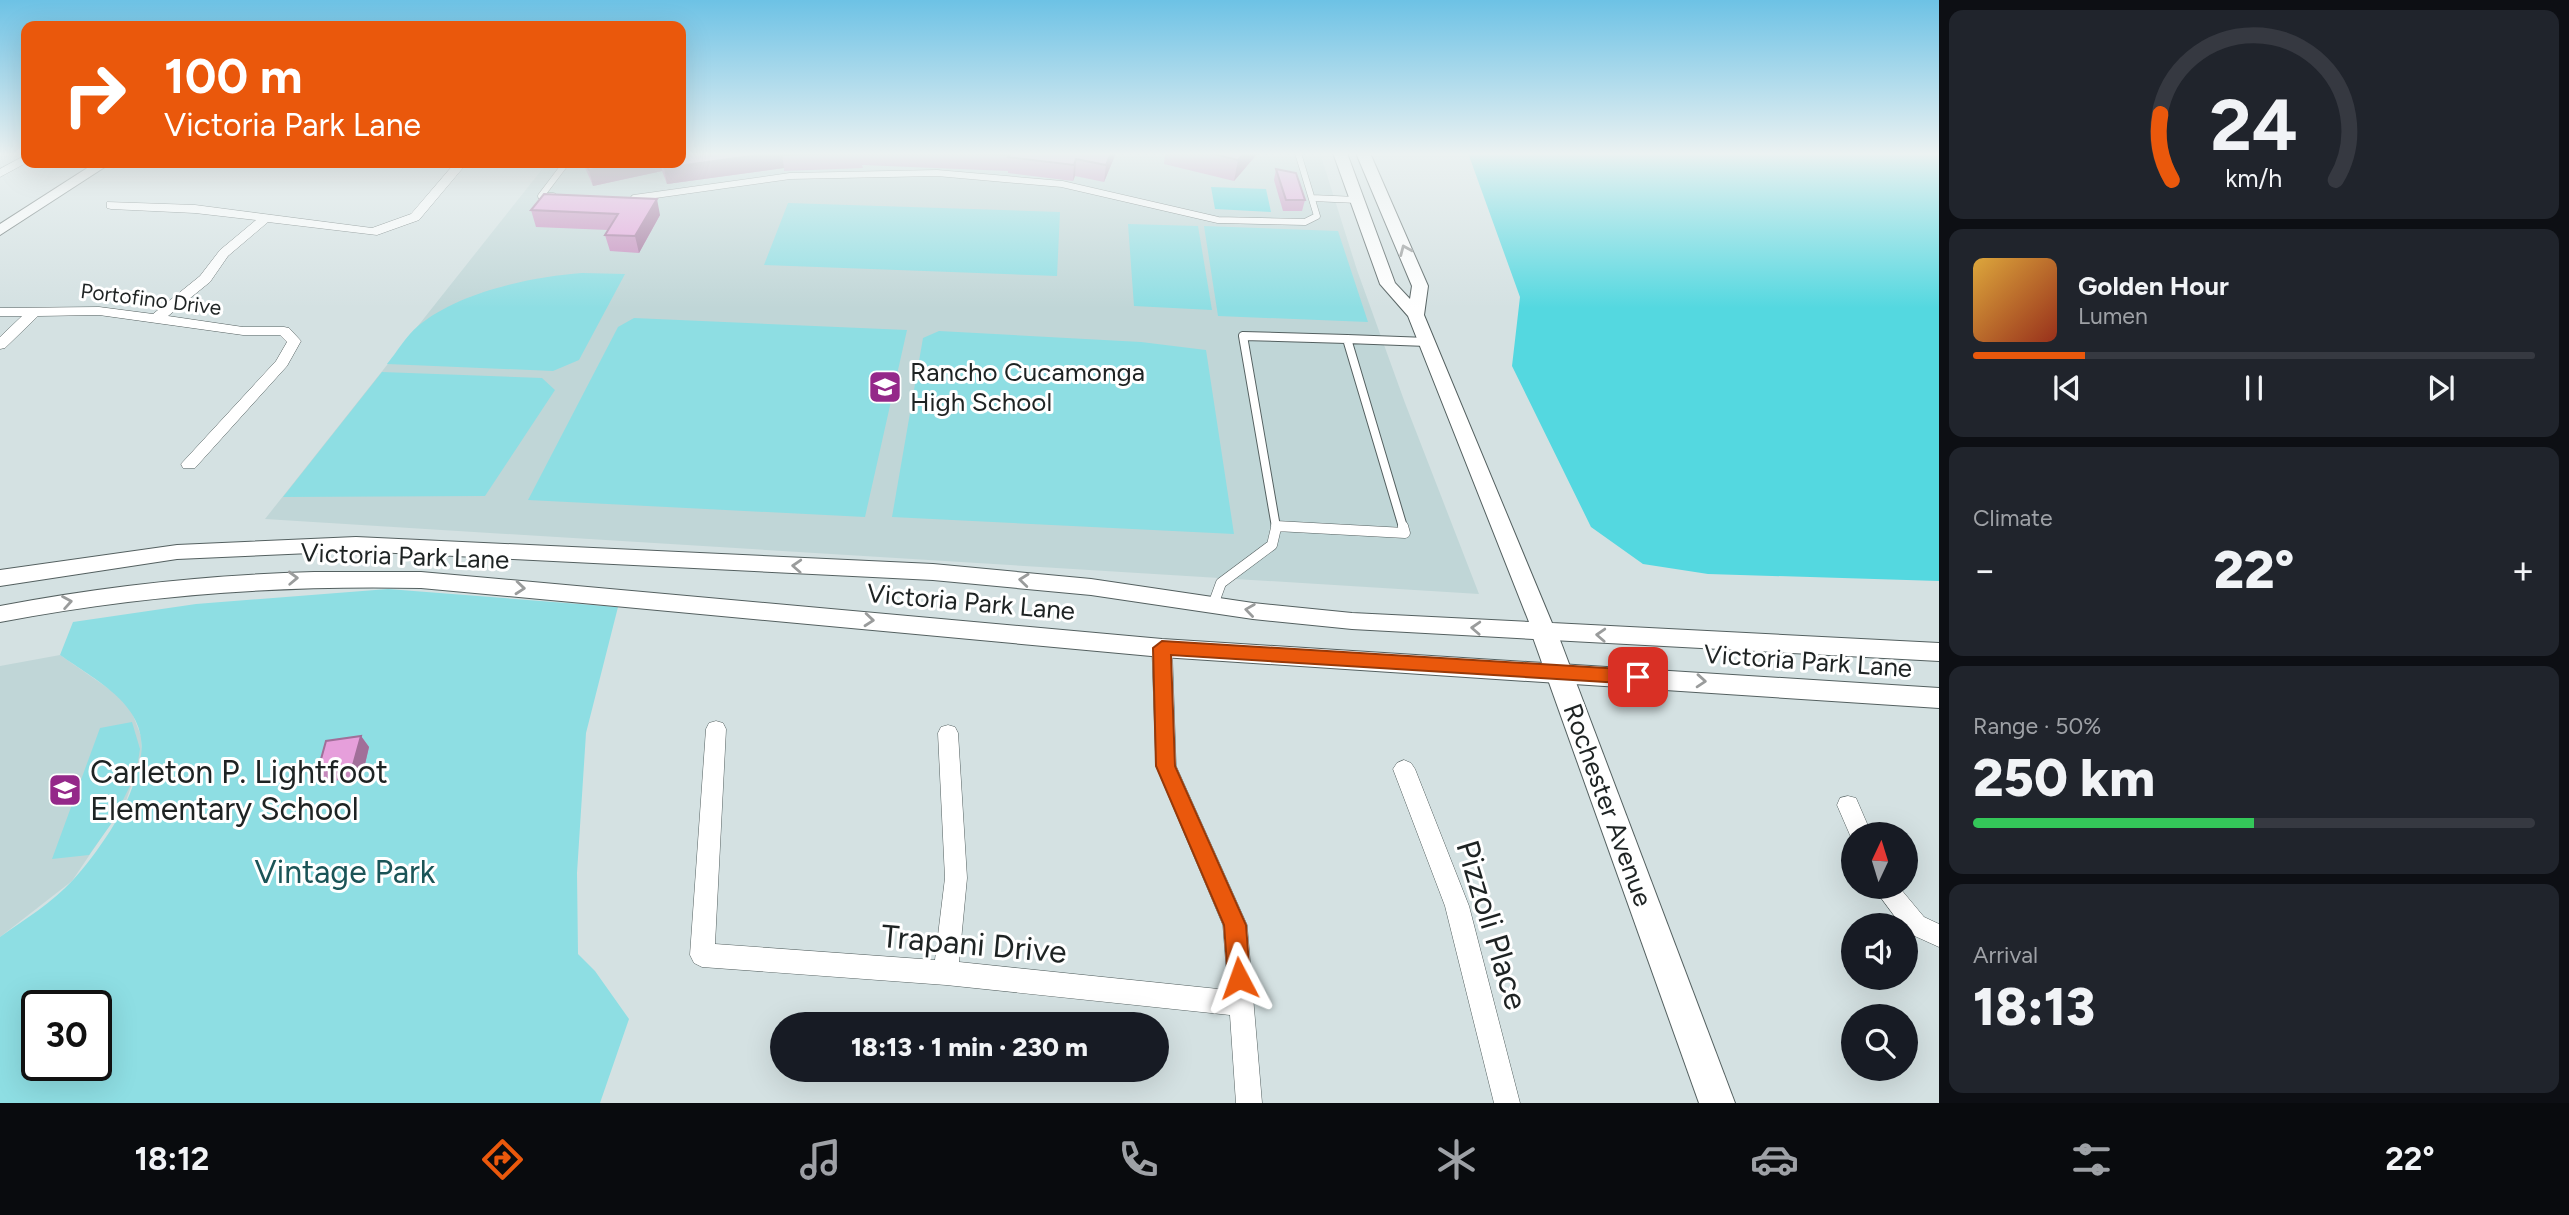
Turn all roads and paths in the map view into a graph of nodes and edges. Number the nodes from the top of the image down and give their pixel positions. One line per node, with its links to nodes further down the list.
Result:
1 (39, 204): 9 (street)
2 (426, 204): 8 (street)
3 (1158, 204): 4 (lane)
4 (1314, 204)
5 (1359, 204): 12 (street, Rochester Avenue)
6 (1385, 204): 12 (street, Rochester Avenue, one-way to 6)
7 (111, 205): 8 (street)
8 (266, 218): 13 (street)
9 (1, 229)
10 (34, 311): 11 (street, Portofino Drive); 13 (street, Portofino Drive); 16 (street)
11 (0, 312)
12 (1416, 315): 15 (street, Rochester Avenue)
13 (155, 320): 17 (street, Portofino Drive)
14 (1347, 339): 15 (lane); 18 (lane); 18 (lane)
15 (1427, 342): 22 (street, Rochester Avenue)
16 (0, 345)
17 (189, 464)
18 (1276, 528): 20 (lane)
19 (0, 578): 20 (street, Victoria Park Lane, one-way to 19)
20 (1213, 605): 22 (street, Victoria Park Lane, one-way to 20)
21 (0, 614): 23 (street, Victoria Park Lane, one-way to 23)
22 (1544, 632): 24 (street, Victoria Park Lane, one-way to 22); 25 (main road, Rochester Avenue)
23 (1162, 648): 25 (street, Victoria Park Lane); 35 (street)
24 (1939, 652)
25 (1560, 672): 26 (street, Victoria Park Lane, one-way to 26); 38 (main road, Rochester Avenue)
26 (1939, 698)
27 (716, 729): 34 (street, Trapani Drive)
28 (948, 733): 34 (street)
29 (1404, 769): 37 (street, Pizzoli Place)
30 (1848, 805): 31 (street)
31 (1855, 822)
32 (1895, 900): 33 (street)
33 (1939, 936)
34 (946, 973): 35 (street, Trapani Drive)
35 (1241, 1004): 36 (street)
36 (1249, 1103)
37 (1507, 1103)
38 (1717, 1103)

